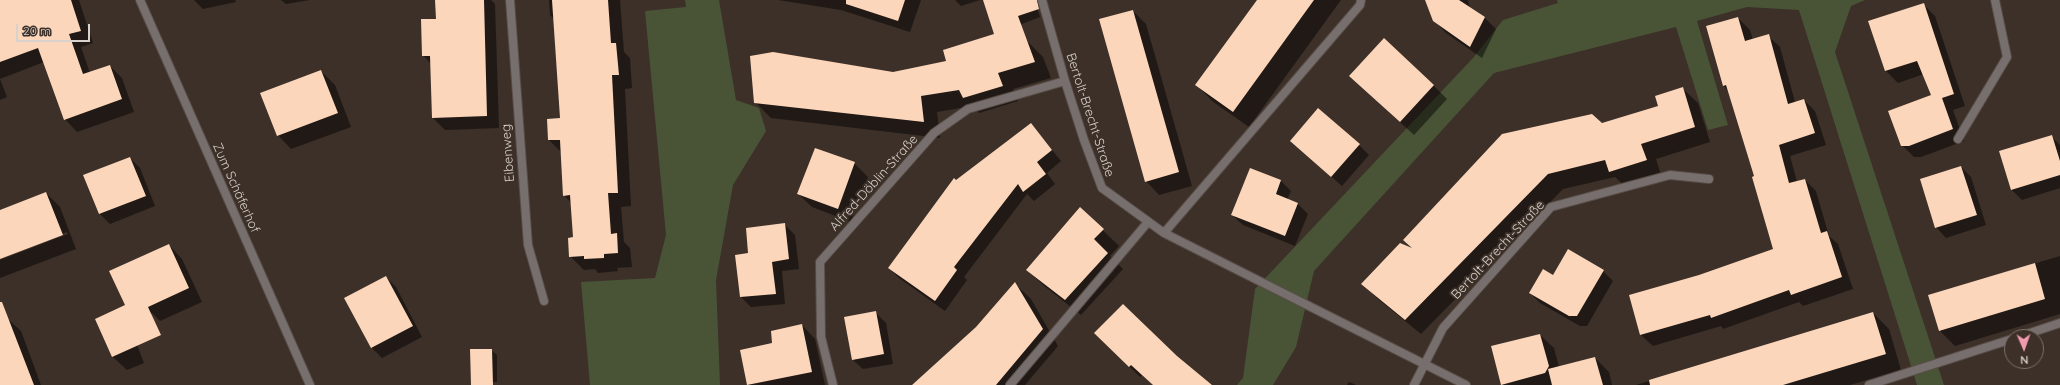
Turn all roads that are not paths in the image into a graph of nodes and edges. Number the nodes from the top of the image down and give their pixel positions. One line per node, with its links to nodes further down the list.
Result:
1 (140, 0): 16 (street, Zum Schäferhof)
2 (510, 0): 11 (street, Eibenweg)
3 (1042, 0): 6 (street, Bertolt-Brecht-Straße)
4 (1360, 0): 10 (street)
5 (1995, 0): 7 (street)
6 (1065, 81): 9 (street, Bertolt-Brecht-Straße); 17 (street, Alfred-Döblin-Straße)
7 (1958, 139)
8 (1709, 179): 15 (street, Bertolt-Brecht-Straße)
9 (1148, 222): 10 (street, Bertolt-Brecht-Straße); 18 (street)
10 (1164, 233): 15 (street, Bertolt-Brecht-Straße)
11 (544, 301)
12 (2060, 324): 13 (street)
13 (2044, 329)
14 (2004, 342): 21 (street)
15 (1425, 363): 19 (street); 20 (street, Bertolt-Brecht-Straße)
16 (310, 385)
17 (832, 385)
18 (1010, 385)
19 (1414, 385)
20 (1466, 385)
21 (1869, 385)

